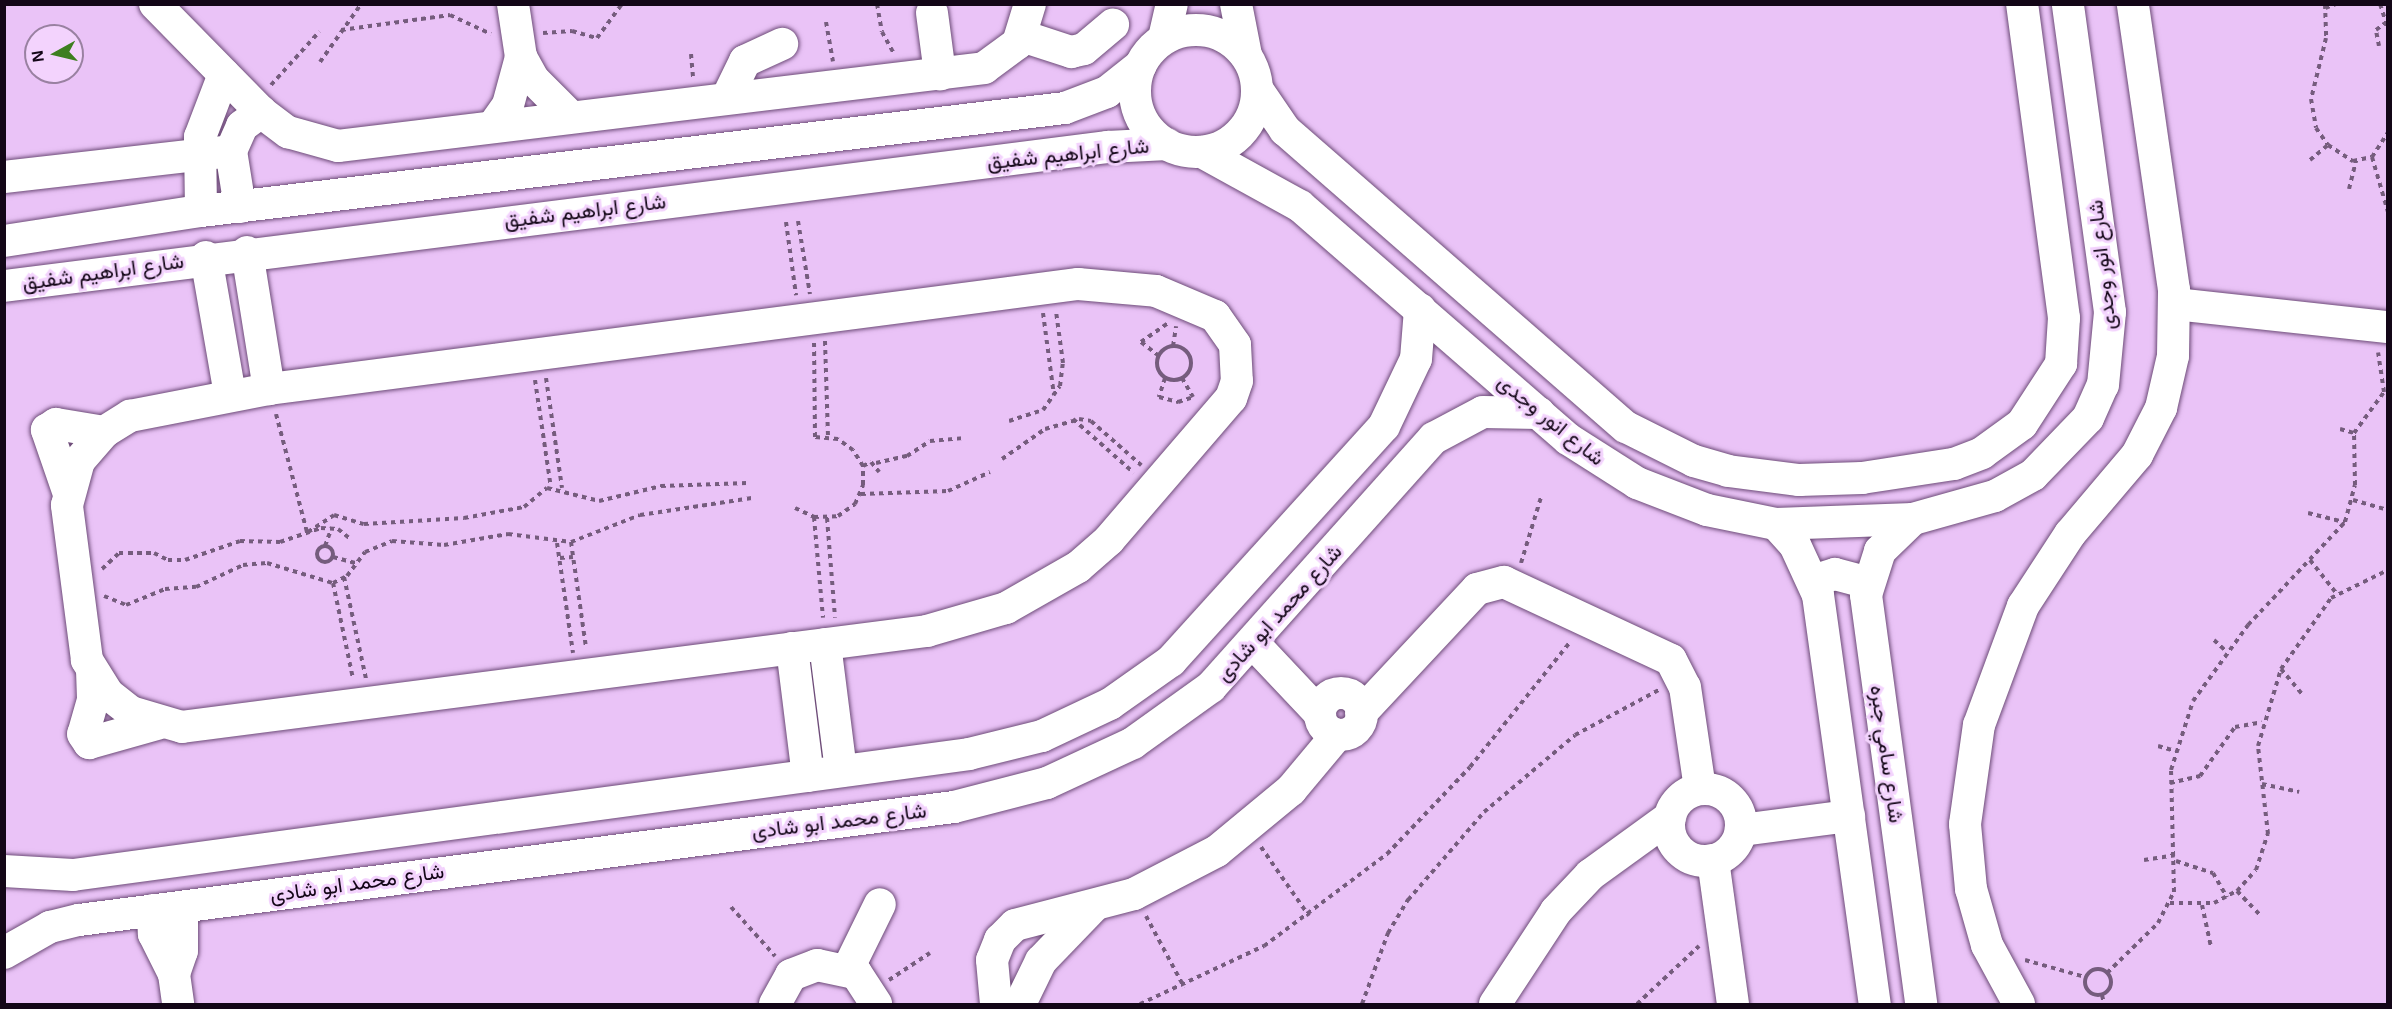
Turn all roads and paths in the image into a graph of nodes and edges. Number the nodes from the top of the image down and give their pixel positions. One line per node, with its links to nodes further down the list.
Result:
1 (155, 4): 28 (street)
2 (361, 4): 18 (path)
3 (622, 4): 20 (path)
4 (876, 4): 29 (path)
5 (1030, 4): 21 (street)
6 (1172, 4): 22 (street)
7 (1236, 4): 25 (street)
8 (2022, 4): 77 (street, شارع انور وجدى)
9 (2068, 4): 85 (street, شارع انور وجدى)
10 (2133, 4): 61 (street)
11 (2336, 4): 13 (path)
12 (2380, 4): 17 (path)
13 (2325, 6): 39 (path)
14 (932, 13): 29 (street)
15 (826, 22): 30 (path)
16 (1113, 25): 21 (street)
17 (2386, 25): 24 (path)
18 (341, 30): 20 (path); 26 (path)
19 (319, 32): 33 (path)
20 (517, 32): 35 (street); 36 (street)
21 (1022, 36): 29 (street)
22 (1164, 38): 25 (street); 27 (street)
23 (782, 44): 32 (street)
24 (2379, 46)
25 (1246, 55): 31 (street)
26 (320, 62)
27 (1141, 65): 34 (street, شارع ابراهيم شفيق); 38 (street)
28 (224, 74): 33 (street); 43 (street)
29 (926, 75): 30 (street)
30 (837, 86): 32 (street)
31 (1257, 89): 42 (street); 83 (street, شارع انور وجدى)
32 (727, 98): 35 (street)
33 (258, 108): 36 (street); 40 (street)
34 (1065, 108): 41 (street); 49 (street, شارع ابراهيم شفيق)
35 (570, 116): 36 (street)
36 (494, 126)
37 (2387, 132): 44 (path)
38 (1167, 144): 41 (street, شارع ابراهيم شفيق); 42 (street)
39 (2328, 145): 45 (path); 46 (path)
40 (231, 151): 43 (street); 50 (street)
41 (1066, 152): 56 (street, شارع ابراهيم شفيق)
42 (1202, 152): 62 (street, شارع انور وجدى)
43 (198, 153): 47 (street); 51 (street)
44 (2372, 157): 46 (path); 52 (path)
45 (2310, 160)
46 (2356, 161): 48 (path)
47 (4, 177)
48 (2349, 189)
49 (309, 198): 50 (street, شارع ابراهيم شفيق); 56 (street)
50 (240, 207): 51 (street, شارع ابراهيم شفيق)
51 (201, 211): 55 (street, شارع ابراهيم شفيق)
52 (2388, 212)
53 (798, 221): 63 (path)
54 (786, 222): 63 (path)
55 (4, 242)
56 (316, 244): 57 (street, شارع ابراهيم شفيق)
57 (247, 252): 58 (street, شارع ابراهيم شفيق); 69 (street)
58 (206, 257): 59 (street, شارع ابراهيم شفيق); 70 (street)
59 (4, 286)
60 (1046, 288): 63 (street); 71 (path); 71 (path); 95 (street)
61 (2175, 304): 65 (street); 176 (street)
62 (1420, 309): 73 (street, شارع انور وجدى); 75 (street)
63 (812, 317): 67 (street); 81 (path); 81 (path)
64 (1177, 324): 66 (path)
65 (2380, 326): 80 (path)
66 (1159, 356): 68 (path); 68 (path)
67 (537, 357): 69 (street); 89 (path); 90 (path)
68 (1165, 378): 72 (path)
69 (269, 389): 70 (street); 112 (path)
70 (230, 395): 79 (street)
71 (1054, 397): 76 (path)
72 (1193, 397)
73 (1539, 413): 84 (street, شارع محمد ابو شادى); 94 (street, شارع انور وجدى)
74 (1073, 419): 86 (path); 95 (path); 95 (path)
75 (1388, 421): 84 (street); 148 (street)
76 (1009, 422)
77 (2022, 424): 83 (street, شارع انور وجدى); 85 (street)
78 (2340, 429): 80 (path)
79 (104, 432): 98 (street); 98 (street)
80 (2354, 433): 102 (path)
81 (828, 436): 88 (path)
82 (963, 438): 87 (path)
83 (1658, 445): 94 (street)
84 (1423, 451): 132 (street, شارع محمد ابو شادى)
85 (2060, 453): 108 (street, شارع انور وجدى)
86 (1002, 459)
87 (876, 463): 88 (path); 91 (path)
88 (863, 466): 99 (path)
89 (560, 470): 90 (path); 97 (path)
90 (549, 472): 96 (path)
91 (879, 472)
92 (990, 472): 99 (path)
93 (747, 483): 97 (path)
94 (1636, 483): 110 (street, شارع انور وجدى)
95 (1156, 485): 134 (street)
96 (551, 488): 97 (path); 112 (path)
97 (562, 488)
98 (69, 494): 138 (street)
99 (860, 495): 107 (path)
100 (1541, 497): 128 (path)
101 (752, 498): 114 (path)
102 (2353, 500): 104 (path); 109 (path)
103 (795, 508): 106 (path)
104 (2388, 510)
105 (2307, 513): 109 (path)
106 (814, 517): 107 (path); 134 (path)
107 (827, 518): 134 (path)
108 (1913, 519): 110 (street, شارع انور وجدى); 127 (street, شارع سامي جبره)
109 (2345, 522): 120 (path)
110 (1776, 524): 125 (street)
111 (332, 527): 112 (path); 113 (path); 116 (path)
112 (307, 533): 123 (path)
113 (349, 538)
114 (571, 542): 115 (path); 118 (path)
115 (558, 543): 119 (path); 121 (path)
116 (325, 546): 117 (path); 117 (path)
117 (333, 557): 121 (path)
118 (573, 557): 119 (path); 139 (path)
119 (560, 558): 139 (path)
120 (2310, 560): 130 (path); 136 (path)
121 (355, 563): 124 (path)
122 (2387, 573): 130 (path)
123 (100, 574)
124 (344, 577): 126 (path); 142 (path)
125 (1813, 581): 127 (street); 154 (street)
126 (333, 582): 129 (path); 142 (path)
127 (1868, 583): 197 (street, شارع سامي جبره)
128 (1514, 586): 131 (street); 143 (street)
129 (99, 589)
130 (2337, 594): 137 (path)
131 (1588, 619): 140 (street); 174 (path)
132 (1261, 638): 143 (street); 172 (street, شارع محمد ابو شادى)
133 (2214, 640): 136 (path)
134 (831, 643): 135 (street); 148 (street)
135 (792, 648): 139 (street); 149 (street)
136 (2226, 651): 147 (path)
137 (2281, 669): 141 (path); 144 (path)
138 (92, 670): 145 (street); 145 (street)
139 (584, 675): 142 (street)
140 (1683, 680): 152 (street); 192 (path)
141 (2303, 695)
142 (365, 703): 145 (street)
143 (1330, 714): 157 (street)
144 (2262, 722): 150 (path); 151 (path)
145 (157, 724)
146 (2158, 746): 147 (path)
147 (2175, 751): 150 (path)
148 (841, 771): 149 (street)
149 (808, 776): 162 (street)
150 (2170, 783): 158 (path)
151 (2262, 784): 153 (path); 164 (path)
152 (1700, 789): 155 (street); 156 (street)
153 (2299, 792)
154 (1848, 806): 156 (street); 196 (street)
155 (1670, 817): 159 (street); 193 (street)
156 (1740, 820): 159 (street)
157 (1248, 828): 165 (street); 174 (path)
158 (2175, 855): 160 (path); 161 (path)
159 (1713, 860): 175 (street)
160 (2144, 860)
161 (2176, 861): 166 (path); 167 (path)
162 (120, 868): 163 (street); 172 (street)
163 (4, 871)
164 (2237, 891): 166 (path); 173 (path)
165 (1134, 894): 171 (street); 184 (path)
166 (2227, 897): 169 (path)
167 (2170, 903): 169 (path); 181 (path)
168 (880, 904): 180 (street)
169 (2202, 905): 177 (path)
170 (731, 907): 182 (path)
171 (1092, 908): 189 (street); 190 (street)
172 (154, 910): 178 (street, شارع محمد ابو شادى); 185 (street)
173 (2259, 914)
174 (1309, 916): 184 (path)
175 (1723, 930): 194 (path); 195 (street)
176 (1985, 937): 183 (path); 198 (street)
177 (2211, 947)
178 (4, 953)
179 (930, 953): 187 (path)
180 (848, 969): 182 (street); 187 (street)
181 (2107, 973): 183 (path); 186 (path)
182 (791, 975): 188 (street)
183 (2085, 977): 186 (path)
184 (1184, 987): 191 (path)
185 (176, 989)
186 (2102, 994): 199 (path)
187 (873, 998)
188 (775, 1005)
189 (996, 1005)
190 (1020, 1005)
191 (1140, 1005)
192 (1362, 1005)
193 (1495, 1005)
194 (1637, 1005)
195 (1733, 1005)
196 (1875, 1005)
197 (1921, 1005)
198 (2019, 1005)
199 (2104, 1005)

